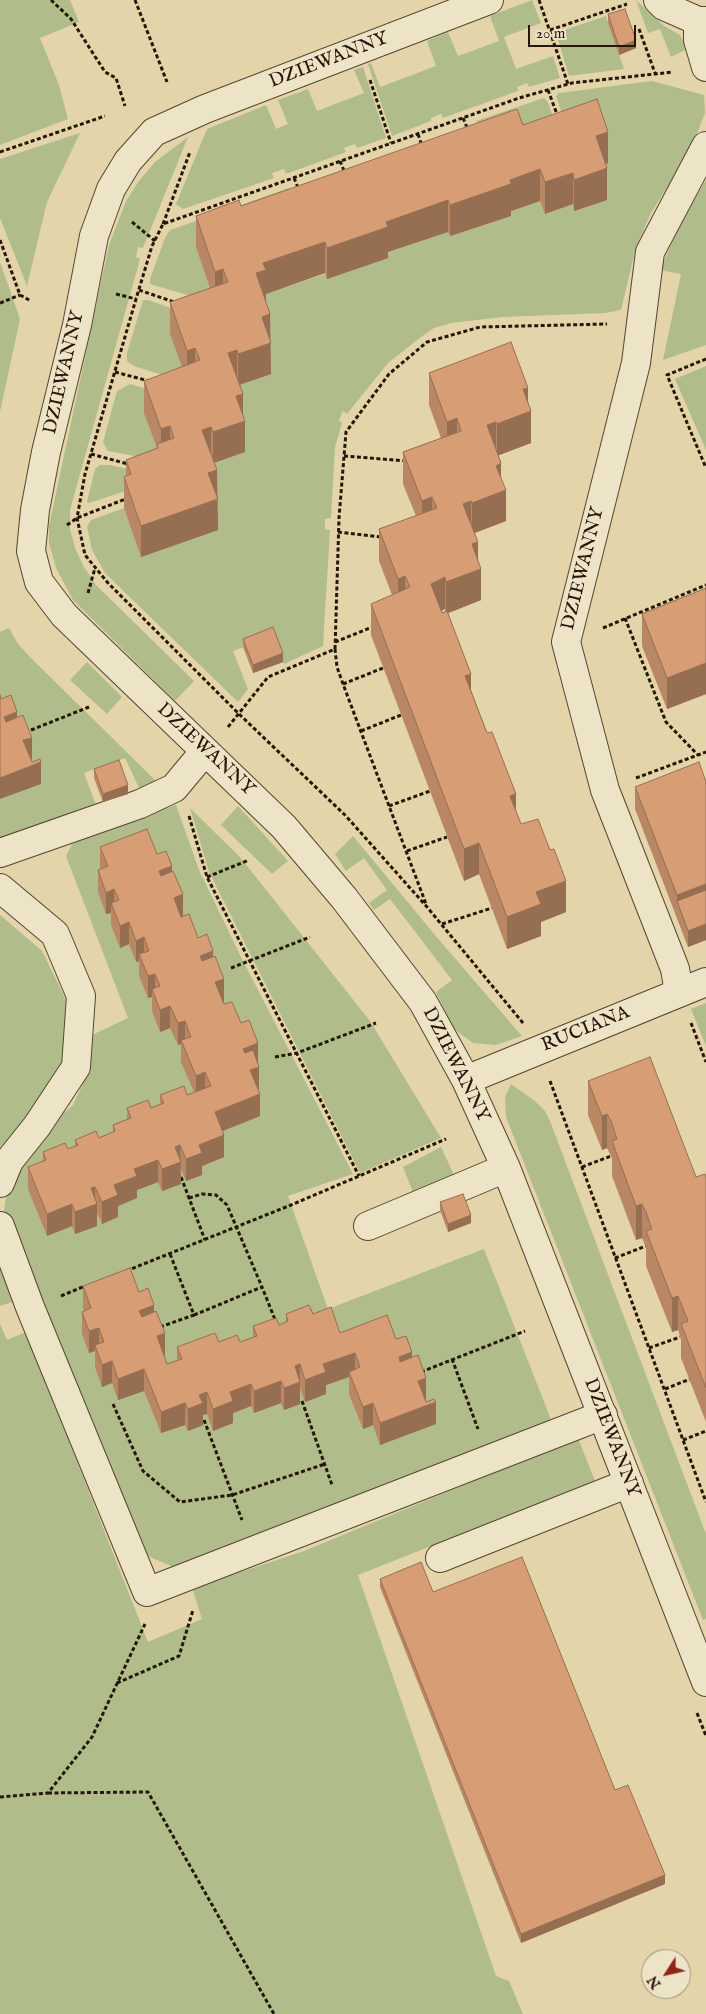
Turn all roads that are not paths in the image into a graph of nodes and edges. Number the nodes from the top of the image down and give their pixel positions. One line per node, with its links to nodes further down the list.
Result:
1 (489, 0): 6 (street, DZIEWANNY)
2 (658, 0): 3 (street)
3 (702, 21): 4 (street)
4 (706, 66)
5 (706, 146): 10 (street, DZIEWANNY)
6 (205, 751): 7 (street); 11 (street, DZIEWANNY)
7 (0, 853)
8 (0, 888): 13 (street)
9 (706, 982): 10 (street, RUCIANA)
10 (679, 992): 11 (street, RUCIANA)
11 (466, 1080): 12 (street, DZIEWANNY)
12 (506, 1168): 15 (street); 16 (street, DZIEWANNY)
13 (0, 1183)
14 (0, 1226): 16 (street)
15 (368, 1226)
16 (603, 1415): 17 (street, DZIEWANNY)
17 (629, 1483): 18 (street); 19 (street, DZIEWANNY)
18 (440, 1558)
19 (706, 1682)

